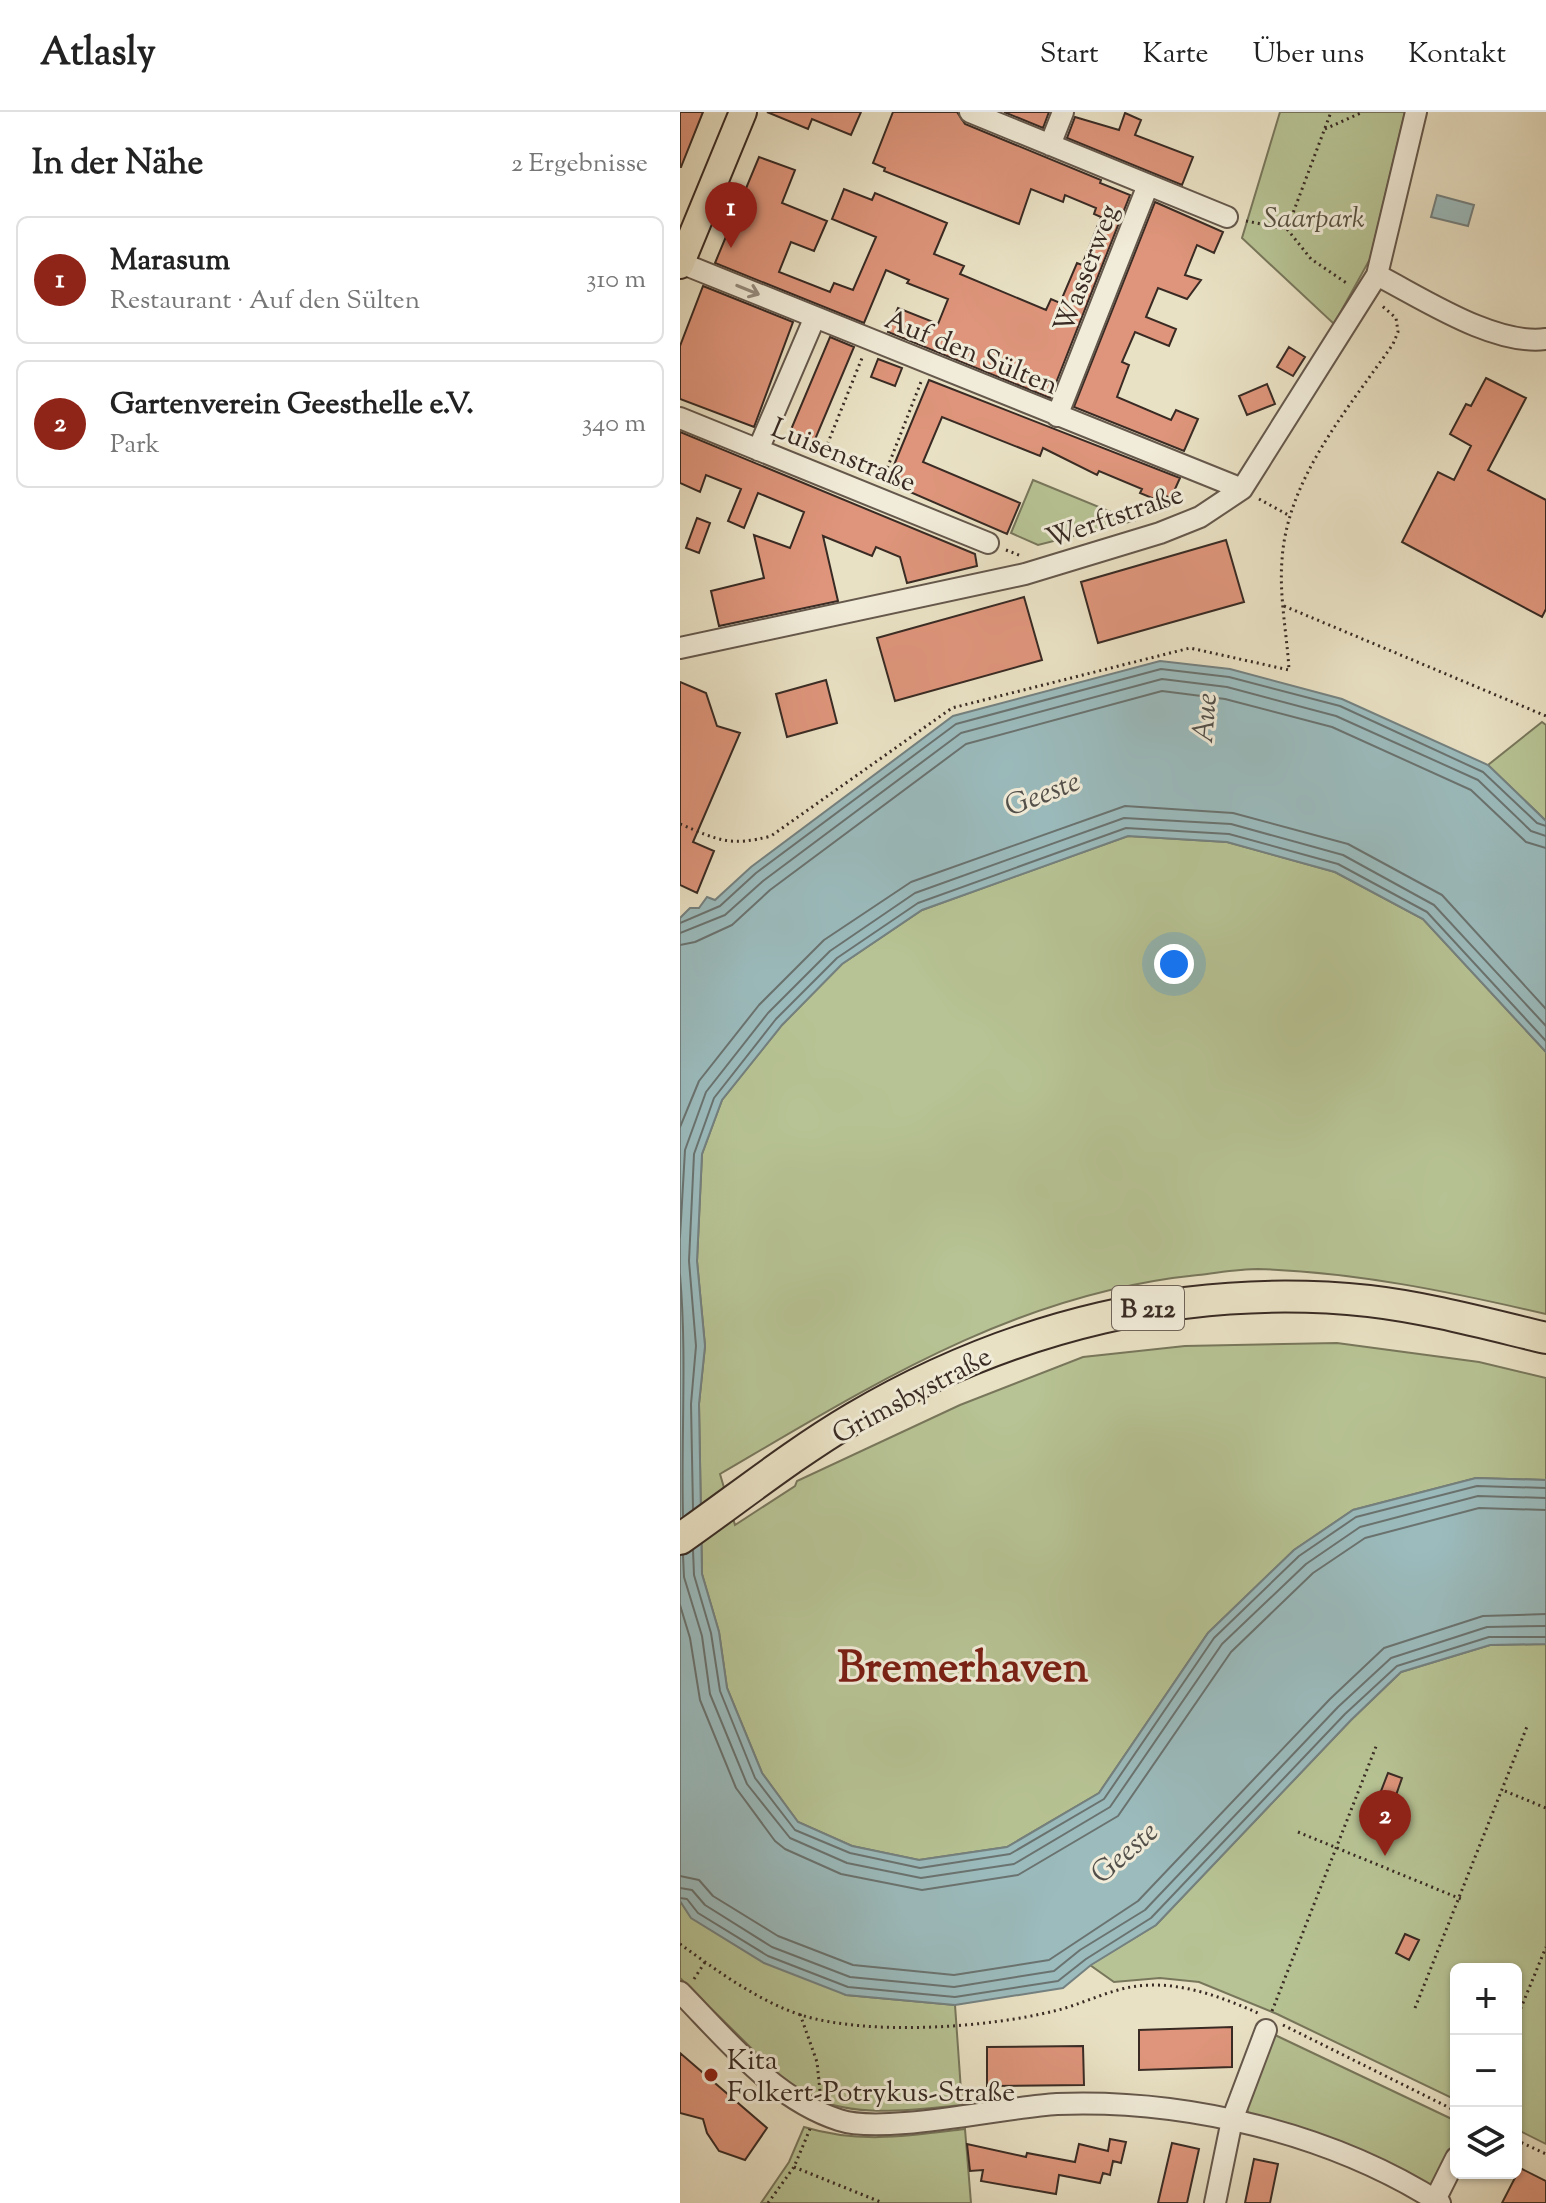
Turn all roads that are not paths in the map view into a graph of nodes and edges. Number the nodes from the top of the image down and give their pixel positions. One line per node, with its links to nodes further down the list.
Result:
1 (743, 112): 8 (main road)
2 (970, 112): 5 (street)
3 (1063, 112): 5 (street)
4 (1416, 112): 9 (street, Werftstraße)
5 (1050, 145): 6 (street)
6 (1148, 185): 7 (street); 12 (street, Wasserweg)
7 (1227, 217)
8 (681, 264): 10 (street, Auf den Sülten, one-way to 10)
9 (1377, 275): 11 (street); 15 (street, Werftstraße)
10 (815, 317): 12 (street, Auf den Sülten); 14 (street)
11 (1543, 341)
12 (1057, 416): 15 (street, Auf den Sülten)
13 (680, 418): 14 (street, Luisenstraße)
14 (758, 450): 16 (street, Luisenstraße)
15 (1242, 489): 17 (street, Werftstraße)
16 (988, 543)
17 (680, 648)
18 (1546, 1338): 19 (highway, Grimsbystraße / B 212)
19 (680, 1539)
20 (681, 1995): 22 (street)
21 (1272, 2024): 22 (street)
22 (1232, 2120): 24 (street); 25 (street)
23 (1450, 2172): 24 (street)
24 (1437, 2202)
25 (1215, 2203)

